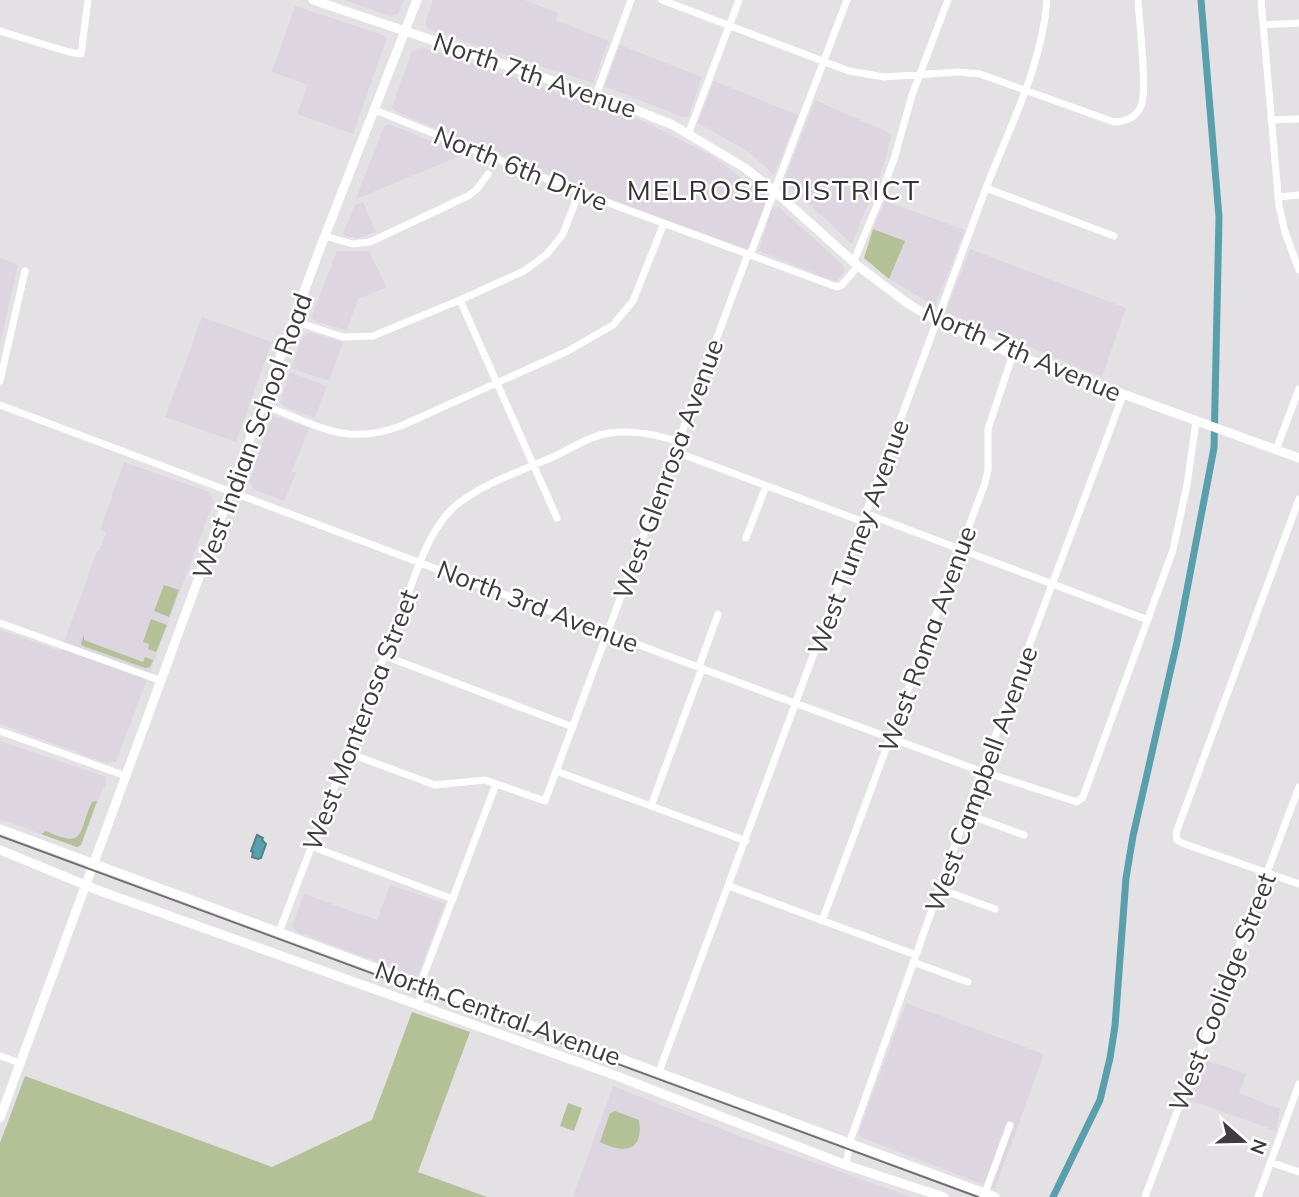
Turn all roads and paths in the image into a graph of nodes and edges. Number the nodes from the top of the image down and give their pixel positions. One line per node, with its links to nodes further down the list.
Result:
1 (88, 0): 16 (street)
2 (313, 0): 15 (main road, North 7th Avenue)
3 (417, 0): 15 (main road, West Indian School Road)
4 (631, 0): 21 (street)
5 (662, 0): 14 (street)
6 (739, 0): 14 (street)
7 (846, 0): 18 (street, West Glenrosa Avenue)
8 (948, 0): 19 (street)
9 (1047, 0): 20 (street, West Turney Avenue)
10 (1138, 0): 20 (street)
11 (1261, 0): 13 (street)
12 (1299, 23): 13 (street)
13 (1263, 24): 24 (street)
14 (729, 26): 18 (street); 25 (street)
15 (405, 30): 21 (main road, North 7th Avenue); 22 (main road, West Indian School Road)
16 (2, 31): 17 (street)
17 (0, 40)
18 (823, 62): 19 (street); 29 (street, West Glenrosa Avenue)
19 (920, 75): 20 (street); 36 (street)
20 (1026, 89): 27 (street, West Turney Avenue)
21 (596, 95): 25 (main road, North 7th Avenue)
22 (375, 110): 28 (street, North 6th Drive); 33 (main road, West Indian School Road)
23 (1299, 119): 24 (street)
24 (1271, 120): 31 (street)
25 (689, 132): 29 (main road, North 7th Avenue)
26 (488, 174): 33 (street)
27 (986, 188): 34 (street); 41 (street, West Turney Avenue)
28 (579, 192): 32 (street, North 6th Drive); 39 (street)
29 (775, 192): 35 (street, West Glenrosa Avenue); 36 (main road, North 7th Avenue)
30 (1299, 195): 31 (street)
31 (1278, 197): 37 (street)
32 (664, 223): 35 (street, North 6th Drive); 44 (street)
33 (325, 236): 40 (main road, West Indian School Road)
34 (1114, 236)
35 (749, 255): 36 (street, North 6th Drive); 50 (street, West Glenrosa Avenue)
36 (855, 265): 41 (main road, North 7th Avenue)
37 (1299, 270)
38 (26, 271): 43 (street)
39 (460, 300): 40 (street); 44 (street)
40 (294, 321): 48 (main road, West Indian School Road)
41 (937, 321): 42 (main road, North 7th Avenue); 59 (street, West Turney Avenue)
42 (1013, 354): 46 (main road, North 7th Avenue); 61 (street, West Roma Avenue)
43 (0, 381)
44 (496, 382): 48 (street); 54 (street)
45 (1299, 390): 51 (street)
46 (1124, 395): 49 (main road, North 7th Avenue); 63 (street, West Campbell Avenue)
47 (0, 405): 56 (street, North 3rd Avenue)
48 (263, 405): 56 (main road, West Indian School Road)
49 (1196, 421): 51 (main road, North 7th Avenue); 65 (street)
50 (680, 442): 52 (street, West Glenrosa Avenue); 54 (street, West Monterosa Street)
51 (1276, 450): 53 (main road, North 7th Avenue)
52 (676, 452): 55 (street); 67 (street, West Glenrosa Avenue)
53 (1299, 458)
54 (535, 465): 58 (street); 62 (street, West Monterosa Street)
55 (766, 486): 59 (street); 60 (street)
56 (232, 491): 62 (street, North 3rd Avenue); 70 (main road, West Indian School Road)
57 (1299, 499): 89 (street)
58 (557, 518)
59 (865, 518): 61 (street); 71 (street, West Turney Avenue)
60 (746, 538)
61 (961, 549): 63 (street); 74 (street, West Roma Avenue)
62 (420, 562): 67 (street, North 3rd Avenue); 68 (street, West Monterosa Street)
63 (1054, 584): 65 (street); 77 (street, West Campbell Avenue)
64 (718, 614): 69 (street)
65 (1148, 620): 77 (street, North 3rd Avenue)
66 (0, 623): 70 (street)
67 (608, 632): 69 (street, North 3rd Avenue); 72 (street, West Glenrosa Avenue)
68 (385, 656): 72 (street); 75 (street, West Monterosa Street)
69 (700, 667): 71 (street, North 3rd Avenue); 81 (street)
70 (162, 681): 78 (main road, West Indian School Road)
71 (797, 703): 74 (street, North 3rd Avenue); 85 (street, West Turney Avenue)
72 (573, 727): 76 (street, West Glenrosa Avenue)
73 (0, 731): 78 (street)
74 (890, 738): 77 (street, North 3rd Avenue); 96 (street, West Roma Avenue)
75 (348, 752): 79 (street); 86 (street, West Monterosa Street)
76 (556, 771): 79 (street, West Glenrosa Avenue); 81 (street)
77 (982, 771): 82 (street, West Campbell Avenue)
78 (126, 776): 88 (main road, West Indian School Road)
79 (496, 783): 94 (street)
80 (1299, 787): 89 (street, West Coolidge Street)
81 (651, 806): 85 (street)
82 (966, 814): 84 (street); 93 (street, West Campbell Avenue)
83 (0, 828): 88 (main road, North Central Avenue)
84 (1024, 835)
85 (746, 841): 92 (street, West Turney Avenue)
86 (313, 847): 94 (street); 97 (street, West Monterosa Street)
87 (0, 850): 90 (main road, North Central Avenue)
88 (90, 869): 90 (main road, West Indian School Road); 97 (main road, North Central Avenue)
89 (1266, 873): 91 (street); 115 (street, West Coolidge Street)
90 (84, 884): 101 (main road, North Central Avenue); 103 (main road, West Indian School Road)
91 (1299, 884)
92 (729, 887): 96 (street); 104 (street, West Turney Avenue)
93 (940, 889): 95 (street); 98 (street, West Campbell Avenue)
94 (453, 899): 100 (street)
95 (995, 909)
96 (822, 921): 98 (street)
97 (279, 932): 100 (main road, North Central Avenue)
98 (915, 959): 99 (street); 108 (street, West Campbell Avenue)
99 (968, 982)
100 (420, 985): 101 (street); 104 (main road, North Central Avenue)
101 (420, 1005): 110 (main road, North Central Avenue)
102 (0, 1056): 103 (street)
103 (20, 1063): 106 (main road, West Indian School Road)
104 (659, 1072): 108 (main road, North Central Avenue)
105 (1299, 1084): 109 (street)
106 (0, 1118)
107 (1010, 1125): 112 (street)
108 (850, 1141): 110 (street, West Campbell Avenue); 112 (main road, North Central Avenue)
109 (1270, 1162): 111 (street); 116 (street)
110 (846, 1165): 113 (main road, North Central Avenue)
111 (1299, 1172)
112 (985, 1193): 114 (main road, North Central Avenue)
113 (944, 1197)
114 (995, 1197)
115 (1145, 1197)
116 (1258, 1197)

